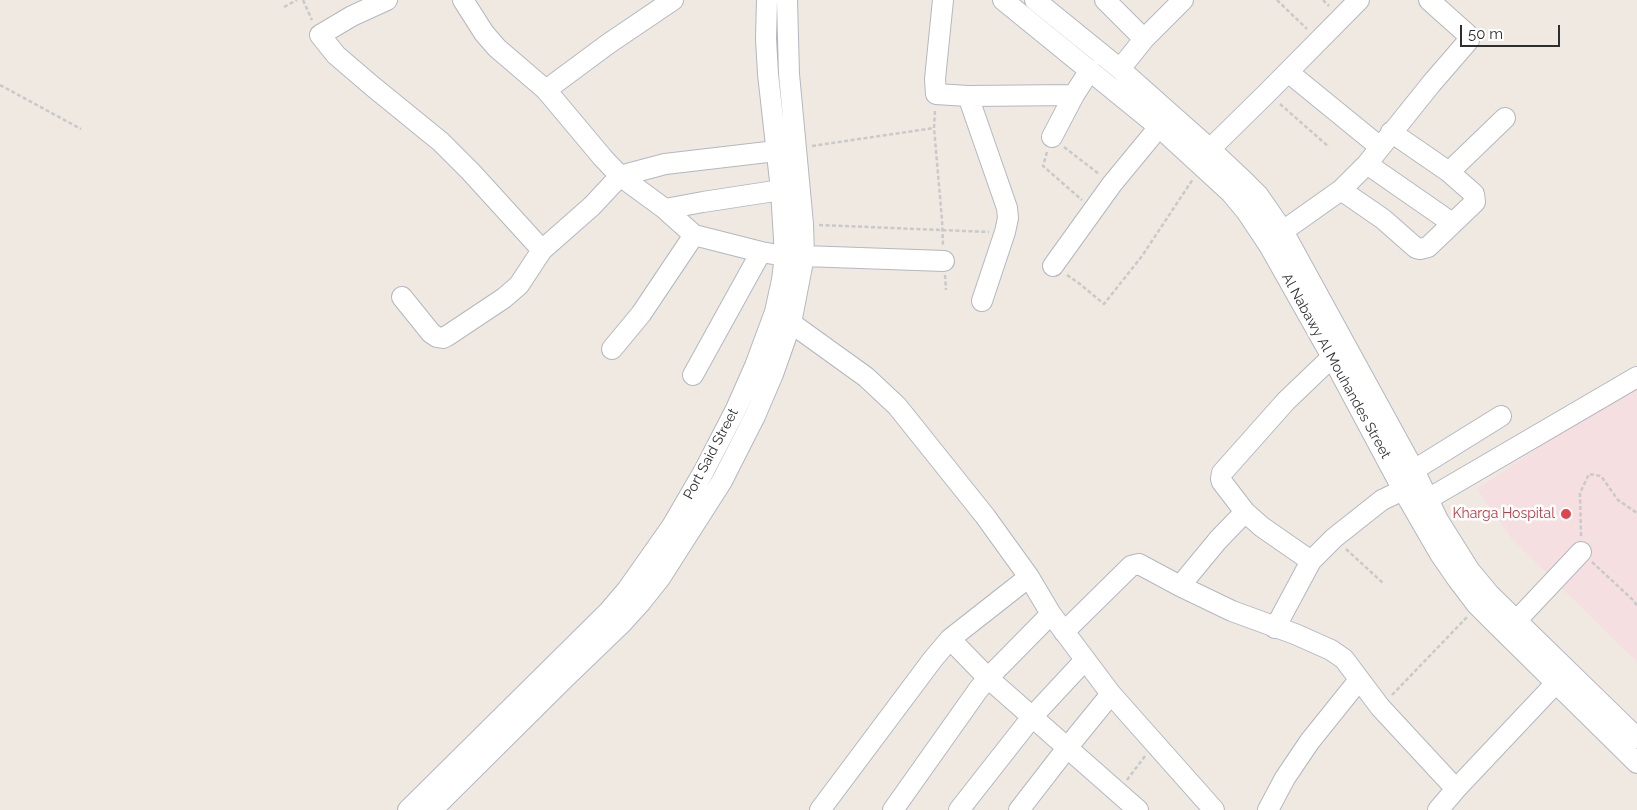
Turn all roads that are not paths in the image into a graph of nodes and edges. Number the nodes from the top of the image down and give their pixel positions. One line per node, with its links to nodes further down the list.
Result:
1 (387, 0): 34 (street)
2 (463, 0): 16 (street)
3 (673, 0): 16 (street)
4 (786, 0): 23 (street, Port Said Street); 36 (street, Port Said Street)
5 (943, 0): 18 (street)
6 (1003, 0): 14 (street, Al Nabawy Al Mouhandes Street)
7 (1035, 0): 13 (street, Al Nabawy Al Mouhandes Street)
8 (1106, 0): 12 (street)
9 (1183, 0): 12 (street)
10 (1359, 0): 15 (street)
11 (1428, 0): 22 (street)
12 (1144, 39): 13 (street)
13 (1120, 69): 24 (street, Al Nabawy Al Mouhandes Street)
14 (1090, 70): 17 (street); 20 (street, Al Nabawy Al Mouhandes Street)
15 (1288, 72): 22 (street); 24 (street)
16 (546, 90): 27 (street)
17 (1074, 95): 18 (street); 21 (street)
18 (968, 96): 40 (street)
19 (1505, 118): 26 (street)
20 (1160, 127): 24 (street, Al Nabawy Al Mouhandes Street); 38 (street)
21 (1052, 137)
22 (1386, 140): 25 (street); 26 (street)
23 (776, 152): 27 (street); 28 (street, Port Said Street)
24 (1206, 157): 32 (street, Al Nabawy Al Mouhandes Street); 43 (street, Al Nabawy Al Mouhandes Street)
25 (1367, 164): 29 (street); 31 (street)
26 (1449, 172): 31 (street)
27 (620, 176): 30 (street); 34 (street)
28 (781, 190): 30 (street); 36 (street, Port Said Street)
29 (1341, 190): 31 (street); 32 (street)
30 (665, 209): 33 (street)
31 (1452, 223)
32 (1283, 230): 48 (street, Al Nabawy Al Mouhandes Street)
33 (694, 235): 35 (street); 42 (street)
34 (542, 250): 39 (street)
35 (761, 252): 36 (street); 45 (street)
36 (794, 256): 37 (street); 41 (street, Port Said Street); 44 (street, Port Said Street)
37 (944, 261)
38 (1053, 266)
39 (402, 297)
40 (982, 301)
41 (791, 323): 44 (street, Port Said Street); 54 (street)
42 (612, 349)
43 (1332, 356): 49 (street, Al Nabawy Al Mouhandes Street); 51 (street)
44 (764, 370): 71 (street, Port Said Street); 72 (street, Port Said Street)
45 (693, 374)
46 (1637, 377): 50 (street)
47 (1501, 416): 48 (street)
48 (1414, 470): 50 (street, Al Nabawy Al Mouhandes Street)
49 (1403, 490): 53 (street); 64 (street, Al Nabawy Al Mouhandes Street)
50 (1428, 499): 57 (street, Al Nabawy Al Mouhandes Street)
51 (1245, 512): 53 (street); 55 (street)
52 (1581, 552): 57 (street)
53 (1311, 561): 58 (street)
54 (1028, 577): 56 (street); 60 (street)
55 (1180, 586): 58 (street); 59 (street)
56 (1051, 614): 59 (street); 62 (street)
57 (1516, 620): 67 (street, Al Nabawy Al Mouhandes Street)
58 (1275, 628): 63 (street)
59 (1064, 632): 61 (street)
60 (950, 639): 62 (street); 73 (street)
61 (1085, 660): 65 (street); 66 (street)
62 (988, 678): 66 (street); 74 (street)
63 (1359, 680): 70 (street); 79 (street)
64 (1556, 683): 69 (street, Al Nabawy Al Mouhandes Street); 70 (street)
65 (1111, 694): 68 (street); 78 (street)
66 (1032, 717): 68 (street); 75 (street)
67 (1637, 738)
68 (1066, 748): 76 (street); 77 (street)
69 (1637, 763)
70 (1456, 790): 80 (street)
71 (408, 810)
72 (432, 810)
73 (820, 810)
74 (893, 810)
75 (959, 810)
76 (1019, 810)
77 (1138, 810)
78 (1214, 810)
79 (1268, 810)
80 (1438, 810)

